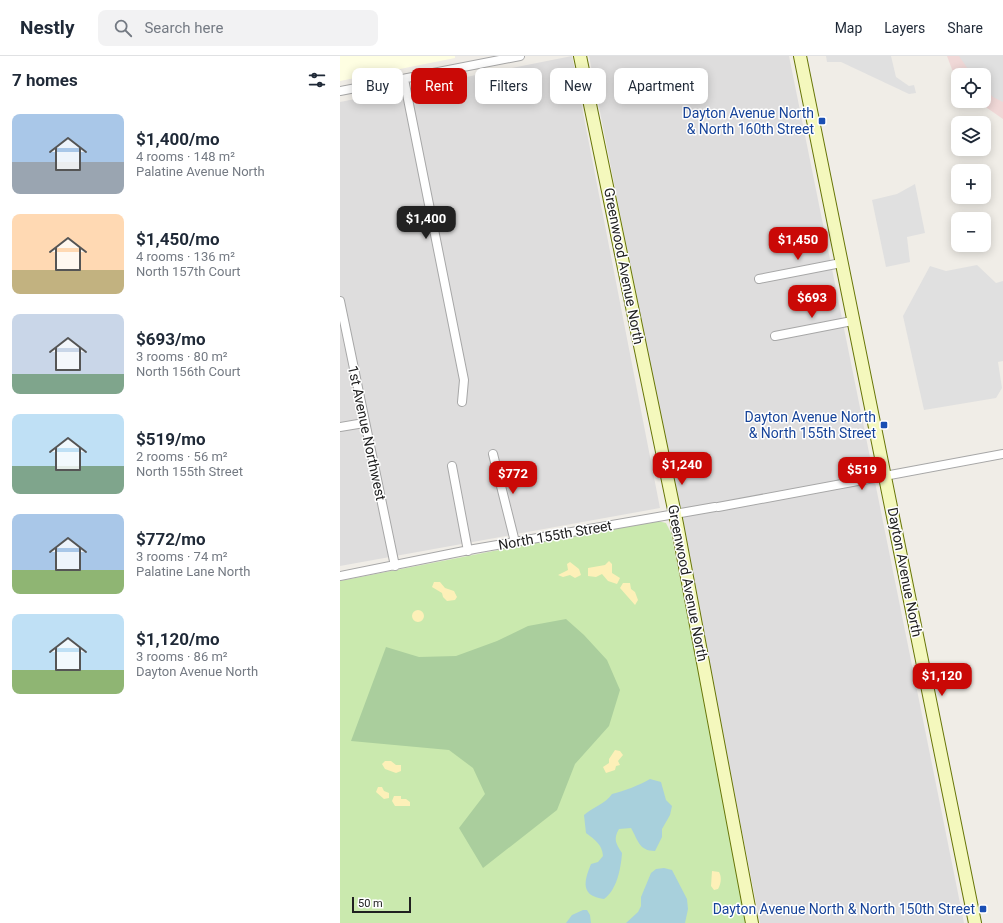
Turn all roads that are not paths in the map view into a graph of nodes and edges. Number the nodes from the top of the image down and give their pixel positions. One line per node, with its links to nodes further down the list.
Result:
1 (520, 56): 4 (street)
2 (580, 56): 18 (street, Greenwood Avenue North)
3 (800, 56): 6 (street, Dayton Avenue North)
4 (404, 79): 5 (street); 11 (street)
5 (340, 91)
6 (841, 263): 7 (street); 9 (street, Dayton Avenue North)
7 (759, 279)
8 (340, 301): 12 (street, 1st Avenue Northwest)
9 (852, 321): 10 (street); 17 (street, Dayton Avenue North)
10 (775, 336)
11 (462, 402)
12 (364, 423): 13 (street); 21 (street, 1st Avenue Northwest)
13 (340, 427)
14 (492, 454): 19 (street)
15 (1003, 454): 17 (street, North 155th Street)
16 (452, 466): 20 (street)
17 (886, 476): 18 (street, North 155th Street); 24 (street, Dayton Avenue North)
18 (675, 514): 19 (street, North 155th Street); 23 (street, Greenwood Avenue North)
19 (515, 542): 20 (street, North 155th Street)
20 (468, 551): 21 (street, North 155th Street)
21 (395, 566): 22 (street, North 155th Street)
22 (340, 576)
23 (752, 923)
24 (975, 923)

